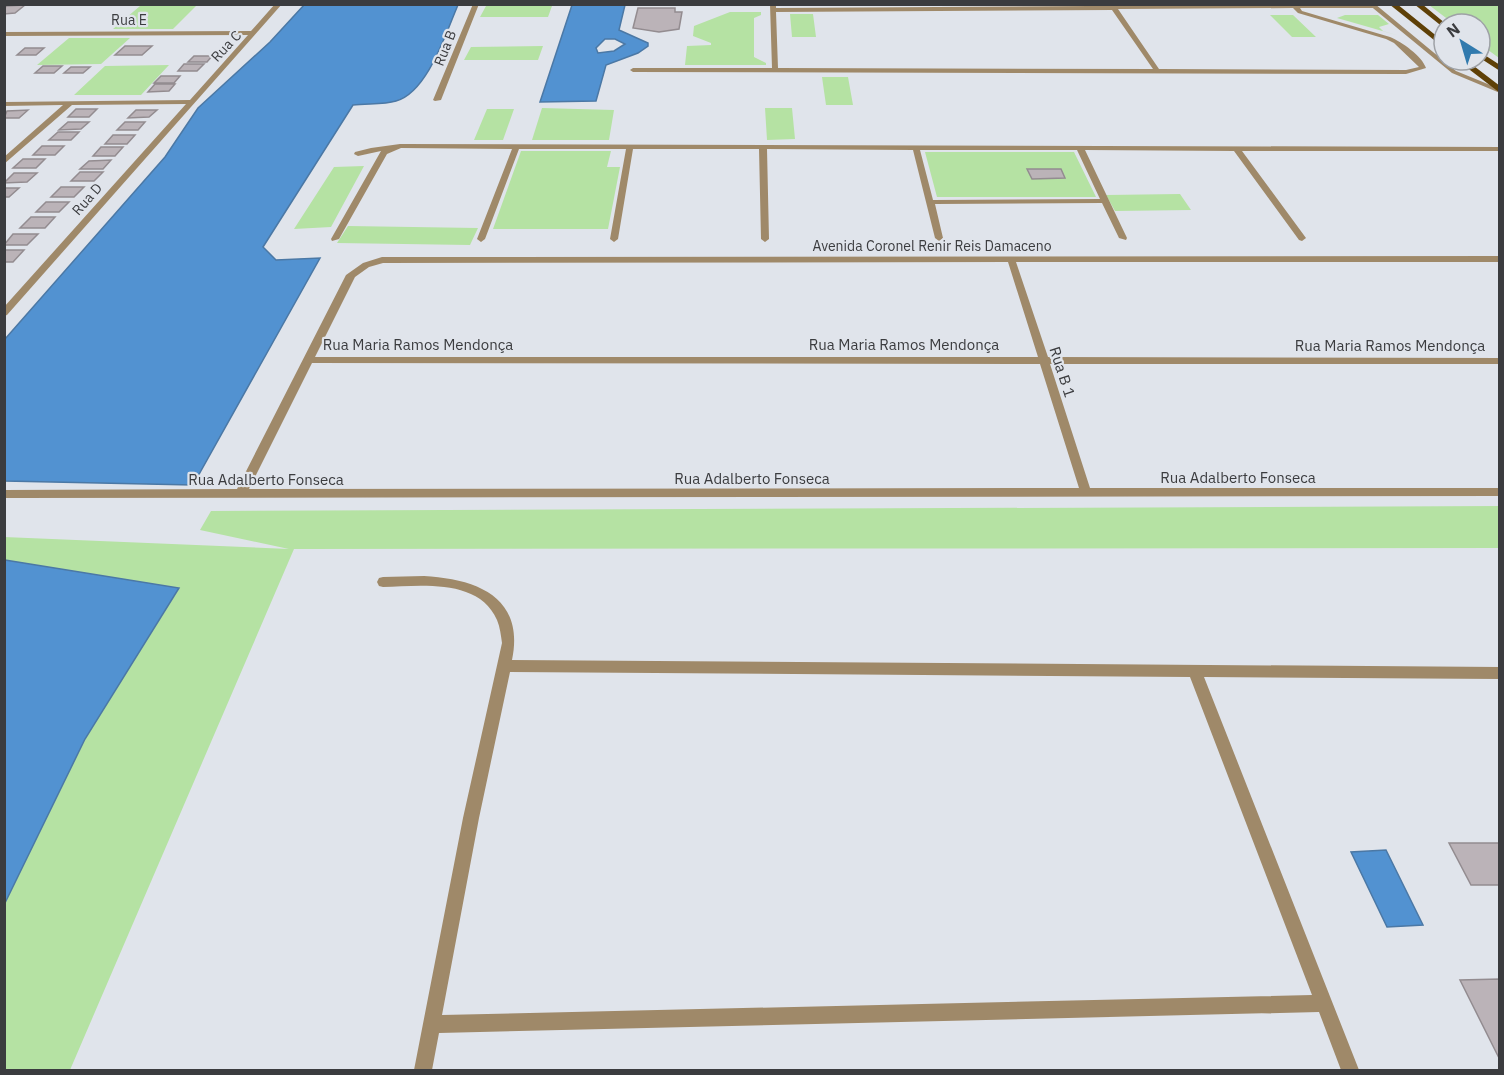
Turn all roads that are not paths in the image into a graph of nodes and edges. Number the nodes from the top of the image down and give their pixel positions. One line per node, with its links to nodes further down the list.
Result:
1 (279, 4): 15 (street, Rua C)
2 (476, 4): 23 (street, Rua B)
3 (1392, 4): 17 (main road)
4 (1417, 4): 13 (main road)
5 (1372, 5): 6 (street); 12 (street)
6 (1320, 6): 9 (street)
7 (773, 7): 8 (street); 19 (street)
8 (957, 7): 10 (street)
9 (1298, 8): 10 (street); 11 (street); 14 (street)
10 (1115, 9): 20 (street)
11 (1334, 13): 12 (street); 14 (street)
12 (1382, 13): 22 (street)
13 (1432, 16)
14 (1333, 22): 20 (street)
15 (254, 33): 16 (street, Rua E); 24 (street, Rua C)
16 (4, 34)
17 (1432, 36)
18 (633, 70): 19 (street)
19 (775, 70): 20 (street)
20 (1157, 71)
21 (1476, 72): 22 (main road)
22 (1499, 91)
23 (436, 100)
24 (190, 102): 26 (street); 48 (street, Rua D)
25 (4, 104): 26 (street)
26 (69, 104): 36 (street)
27 (516, 147): 28 (street); 31 (street); 44 (street)
28 (630, 147): 29 (street); 45 (street)
29 (763, 147): 30 (street); 39 (street)
30 (916, 147): 32 (street); 38 (street)
31 (392, 148): 35 (street); 43 (street)
32 (1080, 148): 33 (street); 37 (street)
33 (1236, 148): 34 (street); 42 (street)
34 (1500, 149)
35 (358, 154)
36 (4, 162)
37 (1105, 201): 38 (street); 41 (street)
38 (930, 202): 40 (street)
39 (765, 238)
40 (939, 238)
41 (1123, 238)
42 (1302, 238)
43 (335, 239)
44 (481, 239)
45 (614, 239)
46 (1011, 259): 47 (street, Avenida Coronel Renir Reis Damaceno); 49 (street, Avenida Coronel Renir Reis Damaceno); 50 (street, Rua B 1)
47 (1500, 259)
48 (4, 313)
49 (309, 360): 50 (street, Rua Maria Ramos Mendonça); 55 (street)
50 (1043, 361): 51 (street, Rua Maria Ramos Mendonça); 54 (street, Rua B 1)
51 (1500, 361)
52 (1500, 492): 54 (street, Rua Adalberto Fonseca)
53 (4, 494): 55 (street, Rua Adalberto Fonseca)
54 (1086, 494): 55 (street, Rua Adalberto Fonseca)
55 (240, 495)
56 (383, 582): 57 (street)
57 (504, 666): 58 (street); 61 (street)
58 (1195, 671): 59 (street); 60 (street)
59 (1497, 677)
60 (1324, 1003): 61 (street); 63 (street)
61 (432, 1024): 62 (street)
62 (423, 1071)
63 (1350, 1071)

